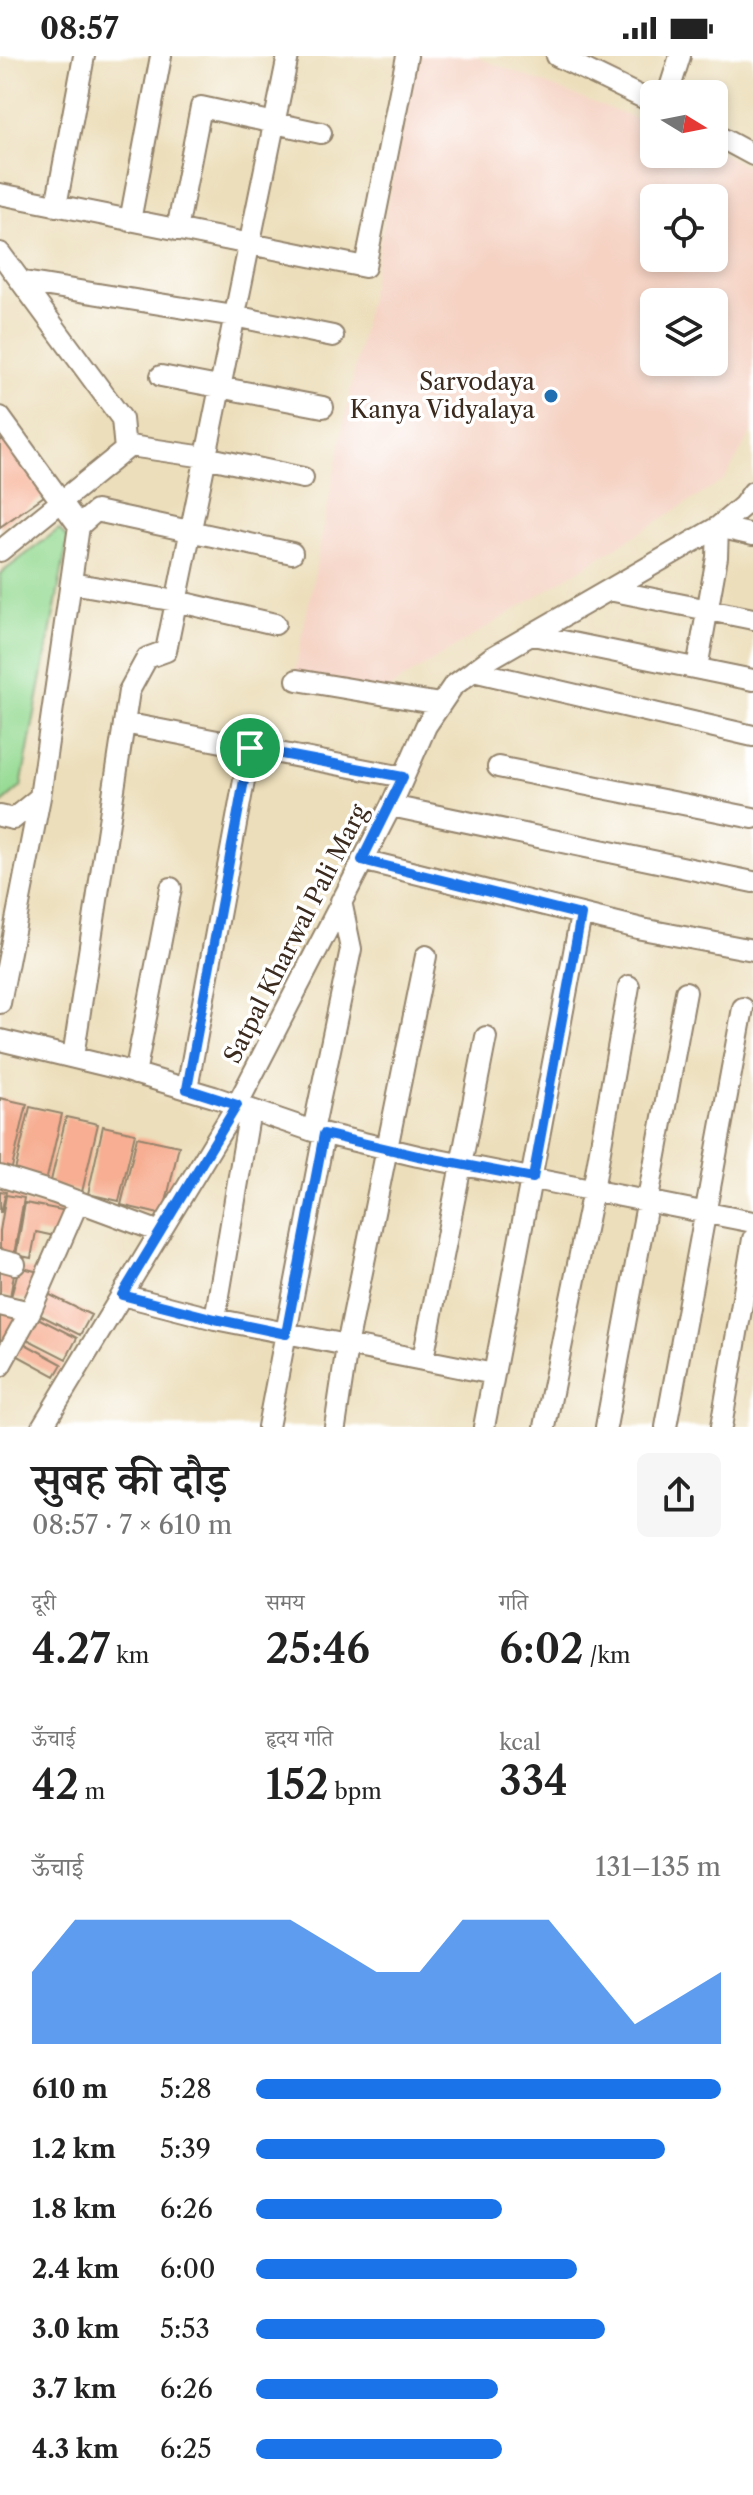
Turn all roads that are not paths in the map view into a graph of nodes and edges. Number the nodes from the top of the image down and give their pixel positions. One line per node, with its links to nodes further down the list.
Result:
1 (84, 56): 14 (street)
2 (161, 56): 15 (street)
3 (288, 56): 9 (street)
4 (407, 56): 17 (street)
5 (680, 56): 7 (street)
6 (569, 59): 8 (street)
7 (672, 80)
8 (640, 96)
9 (274, 122): 10 (street); 16 (street); 17 (street)
10 (321, 133)
11 (728, 142): 12 (street)
12 (753, 155)
13 (0, 194): 14 (street)
14 (56, 206): 15 (street)
15 (130, 221): 16 (street)
16 (177, 230): 17 (street)
17 (248, 245): 20 (street)
18 (0, 253): 19 (street)
19 (24, 282): 20 (street); 26 (street)
20 (234, 316): 21 (street); 23 (street)
21 (333, 336)
22 (161, 376): 23 (street)
23 (219, 387): 24 (street); 27 (street)
24 (323, 407)
25 (0, 417): 30 (street)
26 (125, 450): 27 (street); 30 (street)
27 (205, 457): 28 (street); 33 (street)
28 (303, 478)
29 (753, 492): 32 (street, Satpal Kharwal Pali Marg)
30 (62, 502): 31 (street); 35 (street)
31 (79, 526): 33 (street); 37 (street)
32 (718, 527): 34 (street); 38 (street, Satpal Kharwal Pali Marg); 40 (street)
33 (191, 531): 36 (street); 39 (street)
34 (753, 535)
35 (0, 551)
36 (292, 553)
37 (71, 583): 39 (street); 54 (street)
38 (609, 590): 40 (street); 43 (street, Satpal Kharwal Pali Marg)
39 (176, 601): 42 (street); 49 (street)
40 (707, 610): 41 (street); 44 (street)
41 (753, 619)
42 (275, 624)
43 (533, 635): 44 (street); 45 (street, Satpal Kharwal Pali Marg)
44 (697, 668): 47 (street)
45 (473, 671): 48 (street, Satpal Kharwal Pali Marg); 50 (street)
46 (297, 680): 48 (street)
47 (753, 680)
48 (440, 704): 53 (street, Satpal Kharwal Pali Marg)
49 (124, 723): 51 (street); 71 (street)
50 (753, 736)
51 (250, 748): 53 (street); 73 (street)
52 (498, 767): 57 (street)
53 (403, 777): 55 (street, Satpal Kharwal Pali Marg)
54 (40, 797): 56 (street); 67 (street)
55 (391, 806): 58 (street, Satpal Kharwal Pali Marg); 59 (street)
56 (0, 817)
57 (753, 818)
58 (362, 860): 61 (street, Satpal Kharwal Pali Marg); 62 (street)
59 (753, 882)
60 (171, 888): 72 (street)
61 (341, 901): 74 (street, Satpal Kharwal Pali Marg); 75 (street)
62 (581, 915): 63 (street); 79 (street)
63 (753, 950)
64 (426, 956): 76 (street)
65 (629, 986): 80 (street)
66 (686, 992): 81 (street)
67 (0, 1003)
68 (743, 1008): 83 (street)
69 (486, 1037): 77 (street)
70 (0, 1040): 71 (street)
71 (73, 1057): 72 (street)
72 (135, 1074): 73 (street)
73 (187, 1089): 74 (street)
74 (244, 1108): 75 (street); 85 (street, Satpal Kharwal Pali Marg); 90 (street)
75 (319, 1132): 76 (street); 91 (street)
76 (386, 1148): 77 (street); 92 (street)
77 (461, 1164): 79 (street); 93 (street)
78 (0, 1176): 82 (street)
79 (533, 1178): 80 (street); 95 (street)
80 (593, 1190): 81 (street); 100 (street)
81 (648, 1201): 83 (street); 101 (street)
82 (78, 1202): 85 (street); 89 (street)
83 (706, 1213): 84 (street); 102 (street)
84 (753, 1222)
85 (160, 1232): 87 (street, Satpal Kharwal Pali Marg)
86 (753, 1239): 103 (street)
87 (122, 1295): 90 (street); 96 (street, Satpal Kharwal Pali Marg)
88 (0, 1305): 89 (street)
89 (30, 1312): 94 (street)
90 (215, 1319): 91 (street)
91 (286, 1334): 92 (street); 97 (street)
92 (347, 1346): 93 (street); 98 (street)
93 (423, 1359): 95 (street)
94 (0, 1366)
95 (494, 1374): 99 (street)
96 (42, 1427)
97 (268, 1427)
98 (335, 1427)
99 (484, 1427)
100 (545, 1427)
101 (606, 1427)
102 (666, 1427)
103 (721, 1427)

